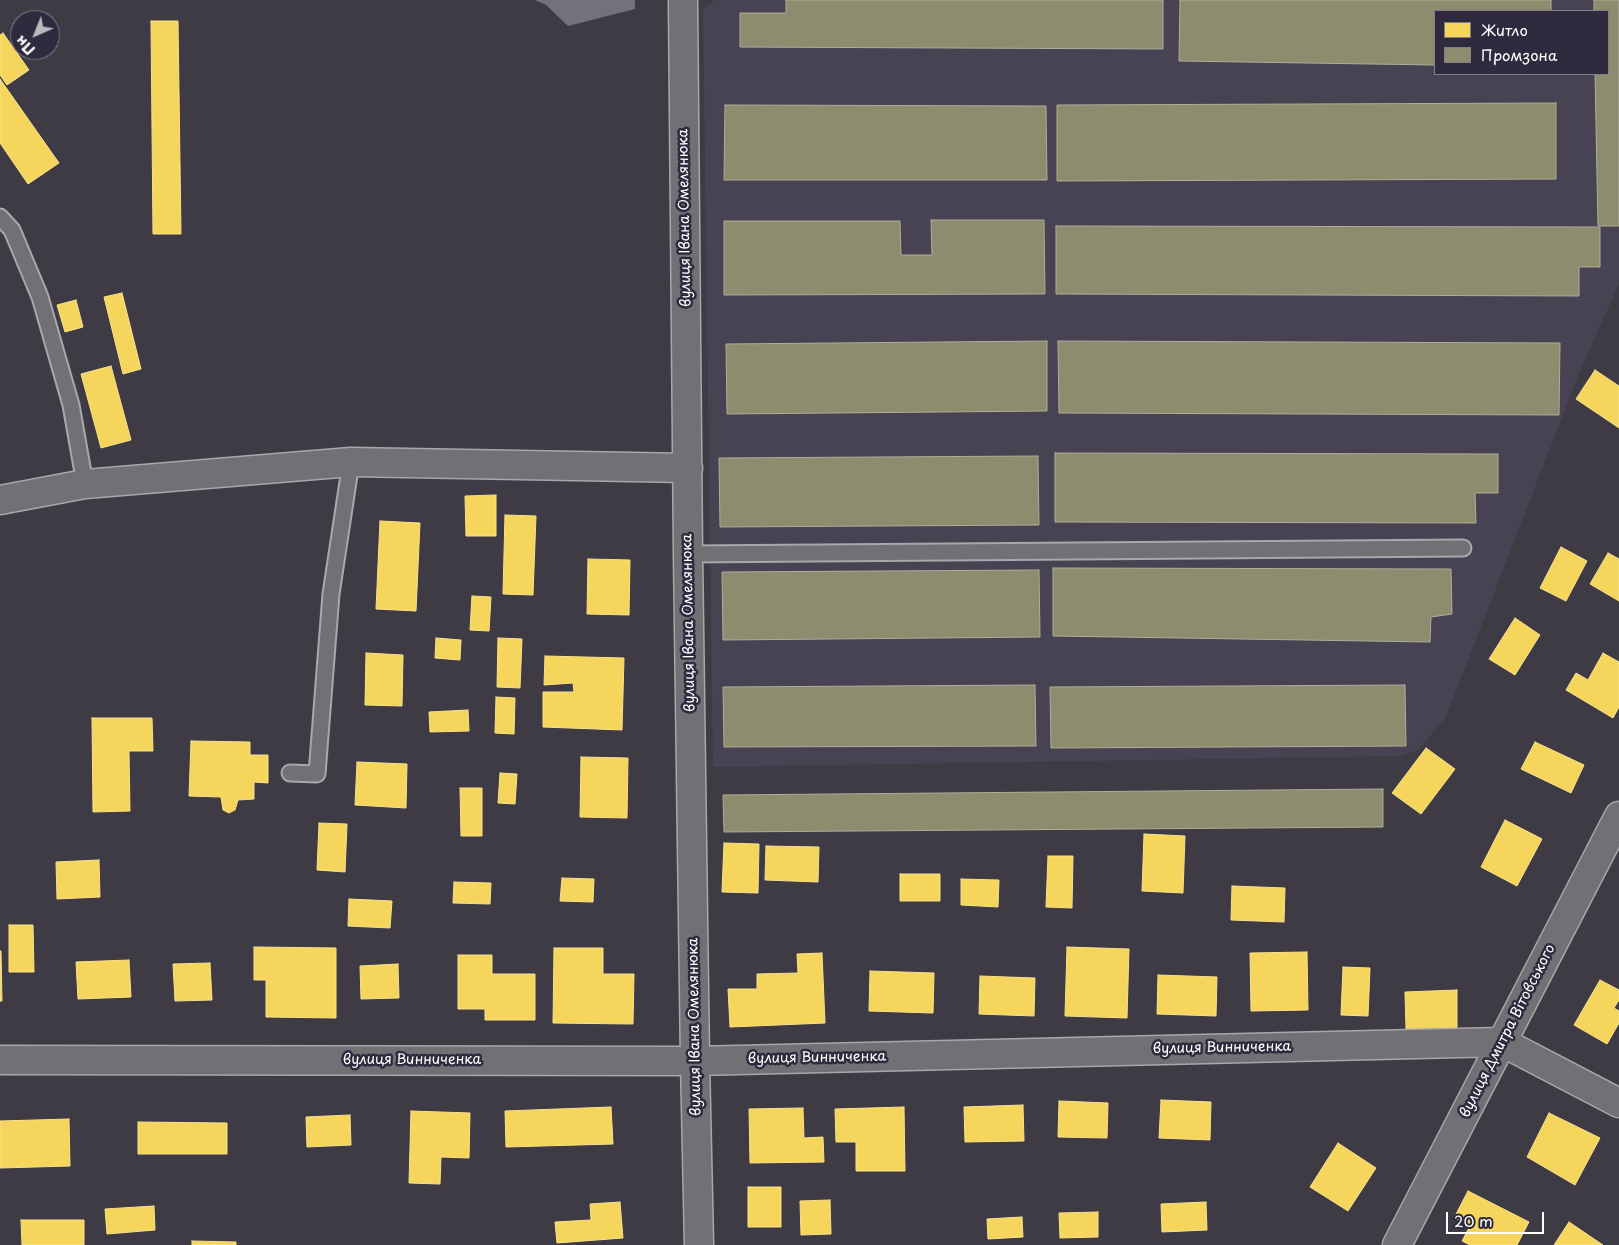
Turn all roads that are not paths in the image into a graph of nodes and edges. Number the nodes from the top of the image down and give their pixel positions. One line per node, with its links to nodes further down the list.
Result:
1 (683, 0): 4 (street, вулиця Івана Омелянюка)
2 (0, 217): 5 (lane)
3 (351, 462): 4 (street); 5 (street); 9 (lane)
4 (688, 468): 8 (street, вулиця Івана Омелянюка)
5 (85, 484): 6 (street)
6 (0, 500)
7 (1462, 548): 8 (lane)
8 (688, 554): 13 (street, вулиця Івана Омелянюка)
9 (290, 773)
10 (1619, 816): 11 (street, вулиця Дмитра Вітовського)
11 (1502, 1042): 13 (street, вулиця Винниченка); 14 (street, вулиця Винниченка); 16 (street, вулиця Дмитра Вітовського)
12 (0, 1060): 13 (street, вулиця Винниченка)
13 (695, 1060): 15 (street, вулиця Івана Омелянюка)
14 (1619, 1103)
15 (699, 1245)
16 (1397, 1245)

